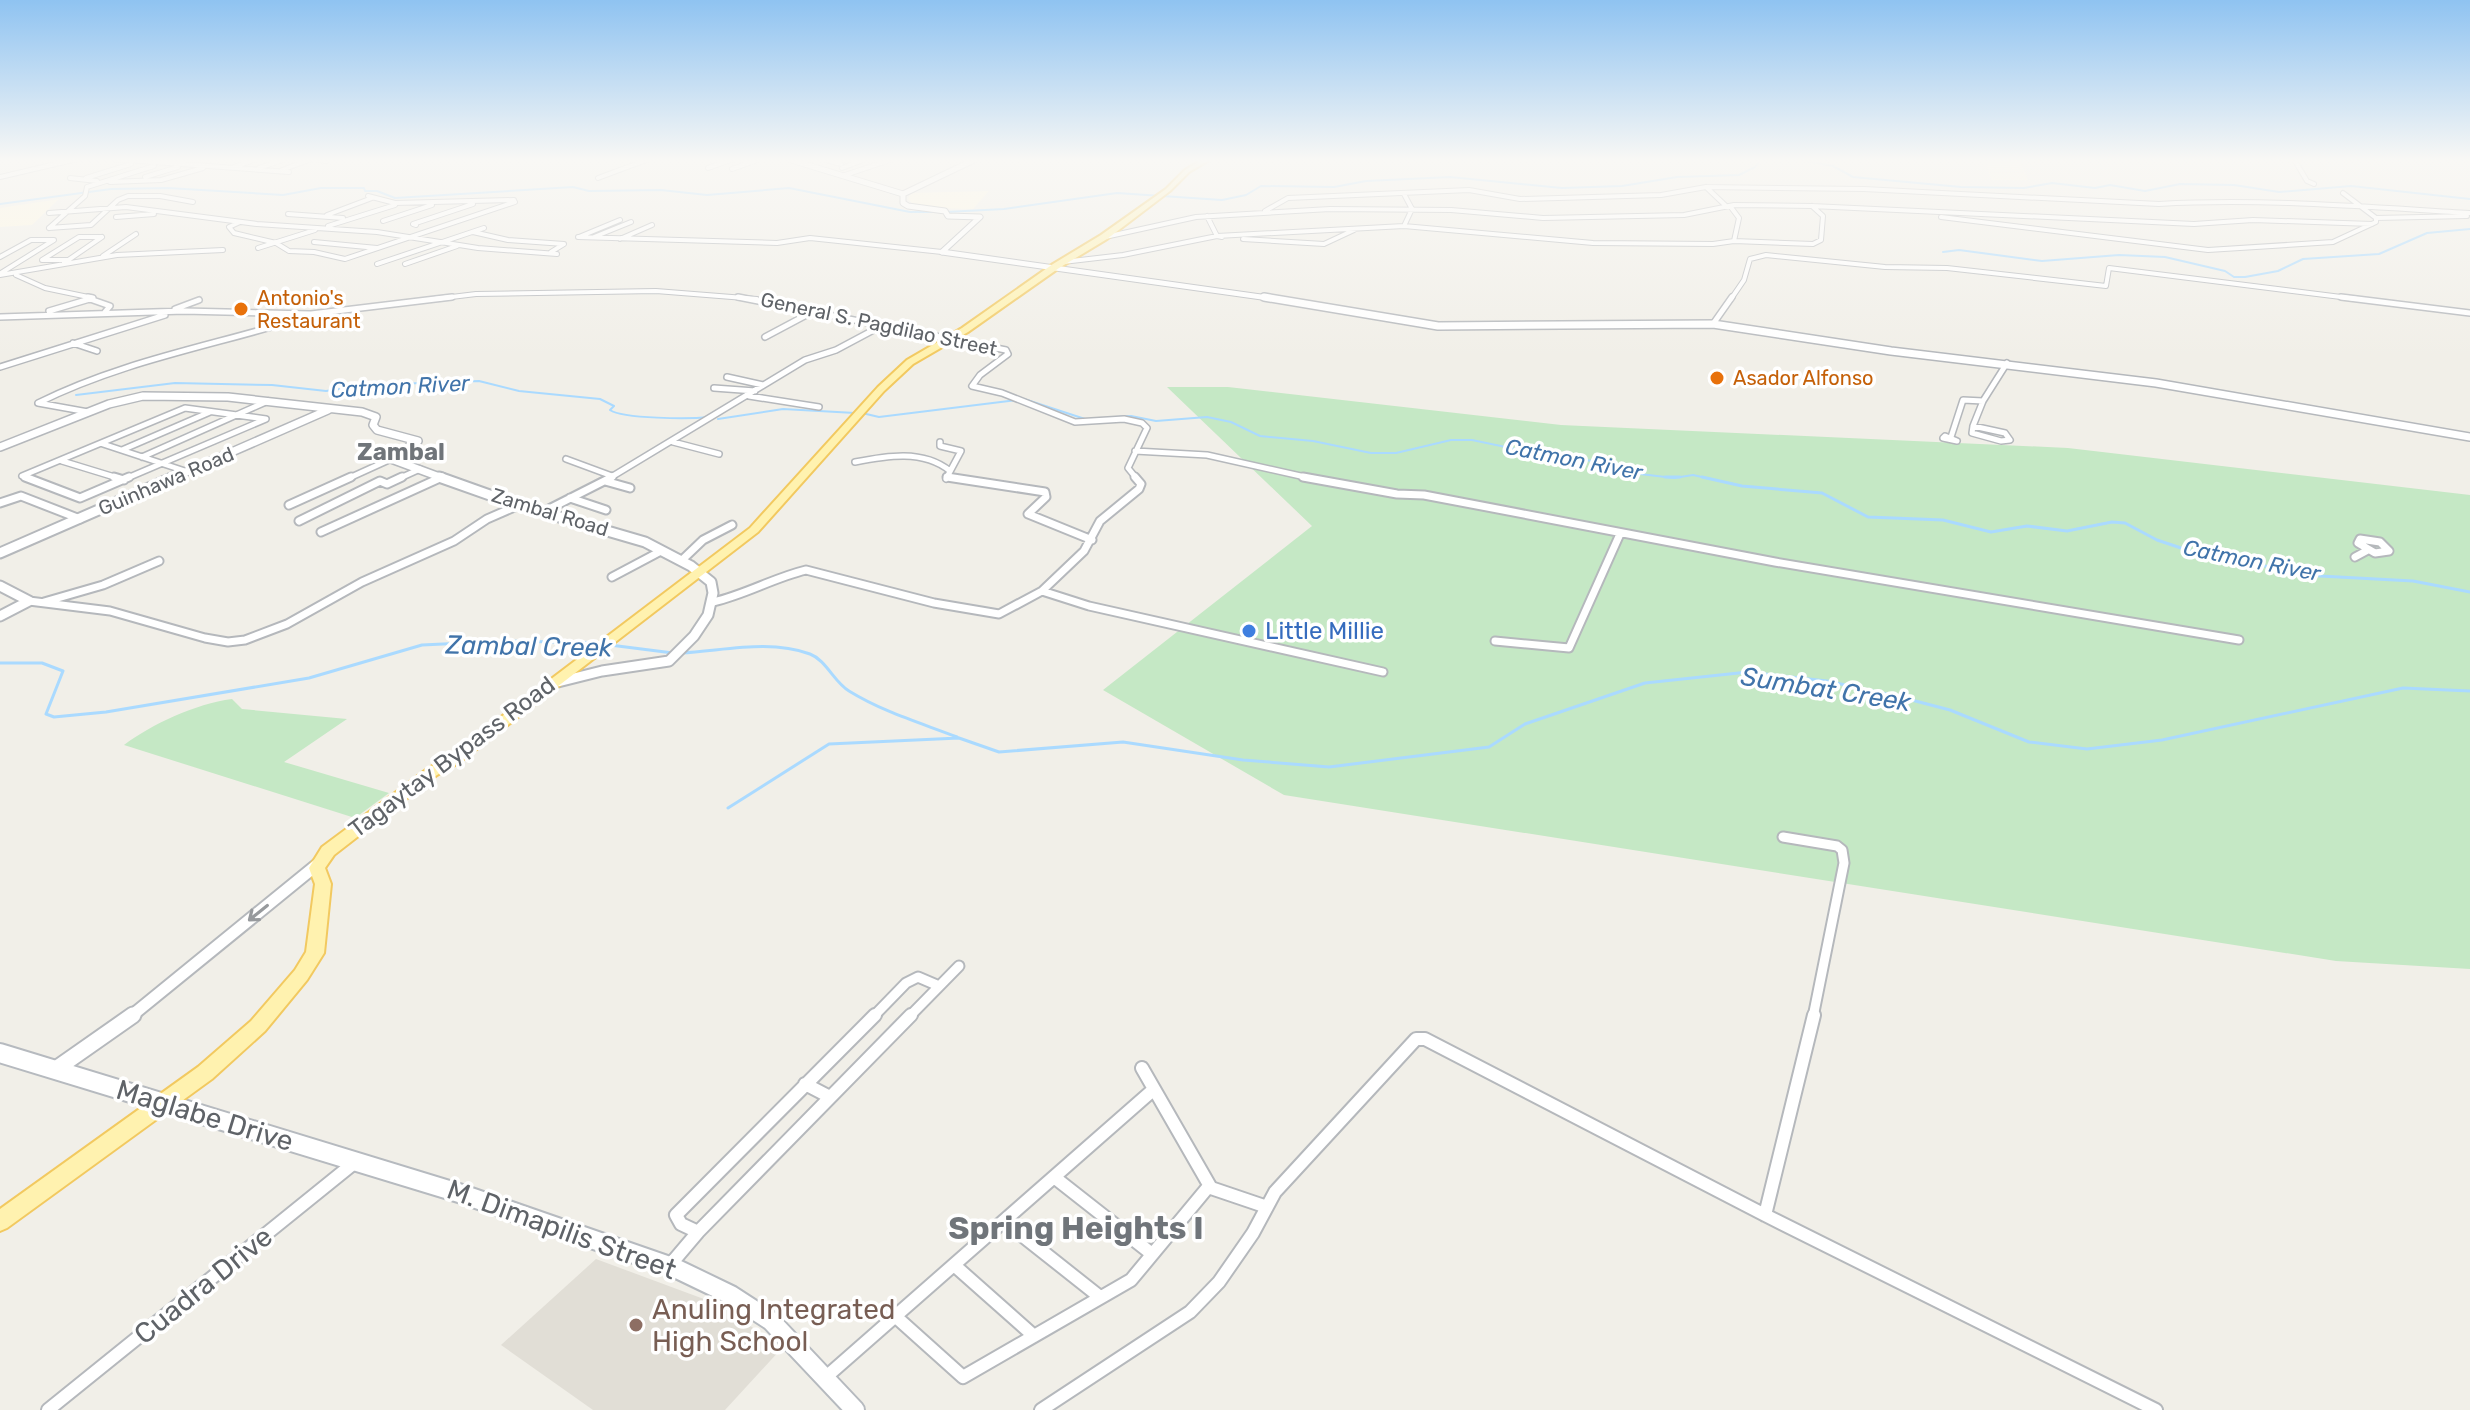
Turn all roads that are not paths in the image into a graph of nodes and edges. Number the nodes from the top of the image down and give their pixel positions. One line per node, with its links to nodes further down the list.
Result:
1 (53, 225): 2 (street)
2 (91, 225)
3 (234, 225): 31 (street)
4 (272, 225): 21 (street)
5 (333, 225): 21 (street)
6 (447, 225): 25 (street)
7 (608, 225): 27 (street)
8 (624, 225): 27 (street)
9 (652, 225): 28 (street)
10 (972, 225): 37 (street)
11 (1120, 225): 26 (main road, Tagaytay Bypass Road)
12 (1164, 225): 26 (street)
13 (1211, 225): 24 (street)
14 (1738, 225): 29 (street)
15 (1821, 225): 29 (street)
16 (2016, 225): 17 (street)
17 (2370, 225)
18 (1404, 226): 20 (street); 29 (street)
19 (484, 228): 22 (street)
20 (1359, 228): 24 (street); 24 (street)
21 (320, 229): 25 (street); 31 (street)
22 (472, 232): 32 (street); 38 (street)
23 (136, 234): 41 (street)
24 (1217, 236): 47 (street)
25 (411, 237): 32 (street); 35 (street)
26 (1104, 237): 47 (main road, Tagaytay Bypass Road)
27 (590, 239): 28 (street)
28 (617, 241): 37 (street)
29 (1734, 241)
30 (314, 242): 35 (street)
31 (276, 243): 34 (street); 35 (street)
32 (439, 243): 33 (street); 45 (street)
33 (457, 246): 38 (street); 46 (street)
34 (258, 248)
35 (379, 248)
36 (223, 250): 41 (street)
37 (942, 252): 47 (street)
38 (546, 253): 39 (street)
39 (557, 254)
40 (0, 257): 43 (street)
41 (100, 257): 48 (street)
42 (68, 260): 42 (street); 48 (street)
43 (18, 263): 44 (street); 49 (street)
44 (0, 264)
45 (377, 264)
46 (405, 264)
47 (1059, 264): 62 (street); 65 (main road, Tagaytay Bypass Road)
48 (61, 265): 49 (street)
49 (1, 275): 50 (street)
50 (89, 299): 54 (street); 59 (street)
51 (199, 300): 55 (street)
52 (178, 311): 53 (street, General S. Pagdilao Street); 55 (street, General S. Pagdilao Street); 66 (street)
53 (193, 311): 57 (street, General S. Pagdilao Street); 61 (street)
54 (105, 312): 55 (street, General S. Pagdilao Street); 59 (street, General S. Pagdilao Street)
55 (166, 312)
56 (813, 312): 57 (street, General S. Pagdilao Street); 63 (street, General S. Pagdilao Street); 64 (street)
57 (317, 313): 78 (street)
58 (2470, 313): 62 (street)
59 (37, 314): 60 (street, General S. Pagdilao Street)
60 (2, 317)
61 (192, 320)
62 (1713, 324): 68 (street)
63 (881, 326): 65 (street, General S. Pagdilao Street); 71 (street)
64 (765, 337)
65 (948, 340): 90 (street, General S. Pagdilao Street); 124 (main road, Tagaytay Bypass Road)
66 (73, 343): 67 (street); 69 (street)
67 (97, 351)
68 (2004, 363): 75 (street); 84 (street)
69 (0, 367)
70 (727, 377): 71 (street)
71 (763, 385): 73 (street)
72 (714, 388): 73 (street)
73 (752, 394): 76 (street); 85 (street)
74 (268, 401): 77 (street); 78 (street); 80 (street)
75 (1983, 401): 81 (street); 82 (street)
76 (819, 407)
77 (332, 408): 93 (street); 100 (street, Guinhawa Road)
78 (88, 412): 88 (street)
79 (210, 412): 80 (street); 87 (street); 89 (street)
80 (239, 415): 92 (street); 97 (street)
81 (1954, 427): 82 (street); 83 (street)
82 (1973, 428): 82 (street)
83 (1951, 437)
84 (2470, 437)
85 (673, 442): 91 (street); 101 (street)
86 (940, 442): 99 (street)
87 (103, 444): 89 (street); 95 (street)
88 (0, 447)
89 (122, 450): 92 (street)
90 (1135, 451): 116 (street); 117 (street, General S. Pagdilao Street)
91 (719, 454)
92 (142, 457): 97 (street)
93 (391, 459): 98 (street, Zambal Road); 108 (street)
94 (566, 459): 101 (street)
95 (62, 460): 103 (street); 103 (street)
96 (855, 462): 99 (street)
97 (163, 464): 100 (street); 103 (street)
98 (420, 469): 102 (street, Zambal Road); 113 (street)
99 (950, 471): 117 (street)
100 (188, 472): 112 (street, Guinhawa Road)
101 (612, 476): 104 (street)
102 (442, 477): 109 (street, Zambal Road); 115 (street)
103 (124, 480)
104 (604, 480): 105 (street); 106 (street)
105 (630, 488)
106 (569, 498): 110 (street); 111 (street)
107 (0, 503): 112 (street)
108 (289, 505)
109 (519, 505): 111 (street, Zambal Road); 129 (street)
110 (606, 510)
111 (545, 511): 119 (street, Zambal Road)
112 (80, 519): 120 (street, Guinhawa Road)
113 (299, 521)
114 (732, 525): 123 (street)
115 (321, 532)
116 (1620, 534): 132 (street); 133 (street)
117 (1092, 540): 127 (street, General S. Pagdilao Street)
118 (2368, 550): 121 (street)
119 (661, 551): 123 (street, Zambal Road); 125 (street)
120 (0, 553)
121 (2355, 557)
122 (159, 561): 129 (street)
123 (681, 561): 124 (street, Zambal Road)
124 (698, 571): 130 (street); 135 (main road, Tagaytay Bypass Road)
125 (612, 577)
126 (0, 586): 128 (street)
127 (1042, 591): 130 (street, General S. Pagdilao Street); 134 (street)
128 (29, 601): 129 (street); 131 (street)
129 (44, 602)
130 (713, 602): 135 (street)
131 (0, 616)
132 (2239, 640)
133 (1495, 641)
134 (1383, 672)
135 (539, 692): 137 (main road, Tagaytay Bypass Road)
136 (1783, 837): 152 (street)
137 (318, 864): 142 (street, one-way to 142); 146 (main road)
138 (959, 966): 139 (street)
139 (939, 986): 143 (street); 145 (street)
140 (0, 1053): 142 (main road, Maglabe Drive)
141 (1142, 1068): 144 (street)
142 (56, 1069): 146 (main road, Maglabe Drive)
143 (805, 1084): 145 (street); 155 (street)
144 (1153, 1090): 149 (street); 150 (street)
145 (830, 1097): 155 (street)
146 (163, 1105): 147 (main road, Maglabe Drive); 153 (main road)
147 (357, 1160): 148 (main road, Maglabe Drive); 163 (street, Cuadra Drive)
148 (411, 1176): 158 (main road, M. Dimapilis Street)
149 (1054, 1177): 154 (street); 156 (street)
150 (1209, 1186): 151 (street); 156 (street)
151 (1267, 1207): 152 (street); 165 (street)
152 (1765, 1215): 166 (street)
153 (0, 1221)
154 (1004, 1221): 157 (street); 159 (street)
155 (698, 1232): 158 (street)
156 (1152, 1254): 159 (street)
157 (954, 1265): 160 (street); 161 (street)
158 (670, 1266): 162 (main road, M. Dimapilis Street)
159 (1100, 1297): 161 (street)
160 (895, 1316): 161 (street); 162 (street)
161 (1034, 1336)
162 (825, 1378): 164 (main road, M. Dimapilis Street)
163 (48, 1410)
164 (855, 1410)
165 (1041, 1410)
166 (2156, 1410)

